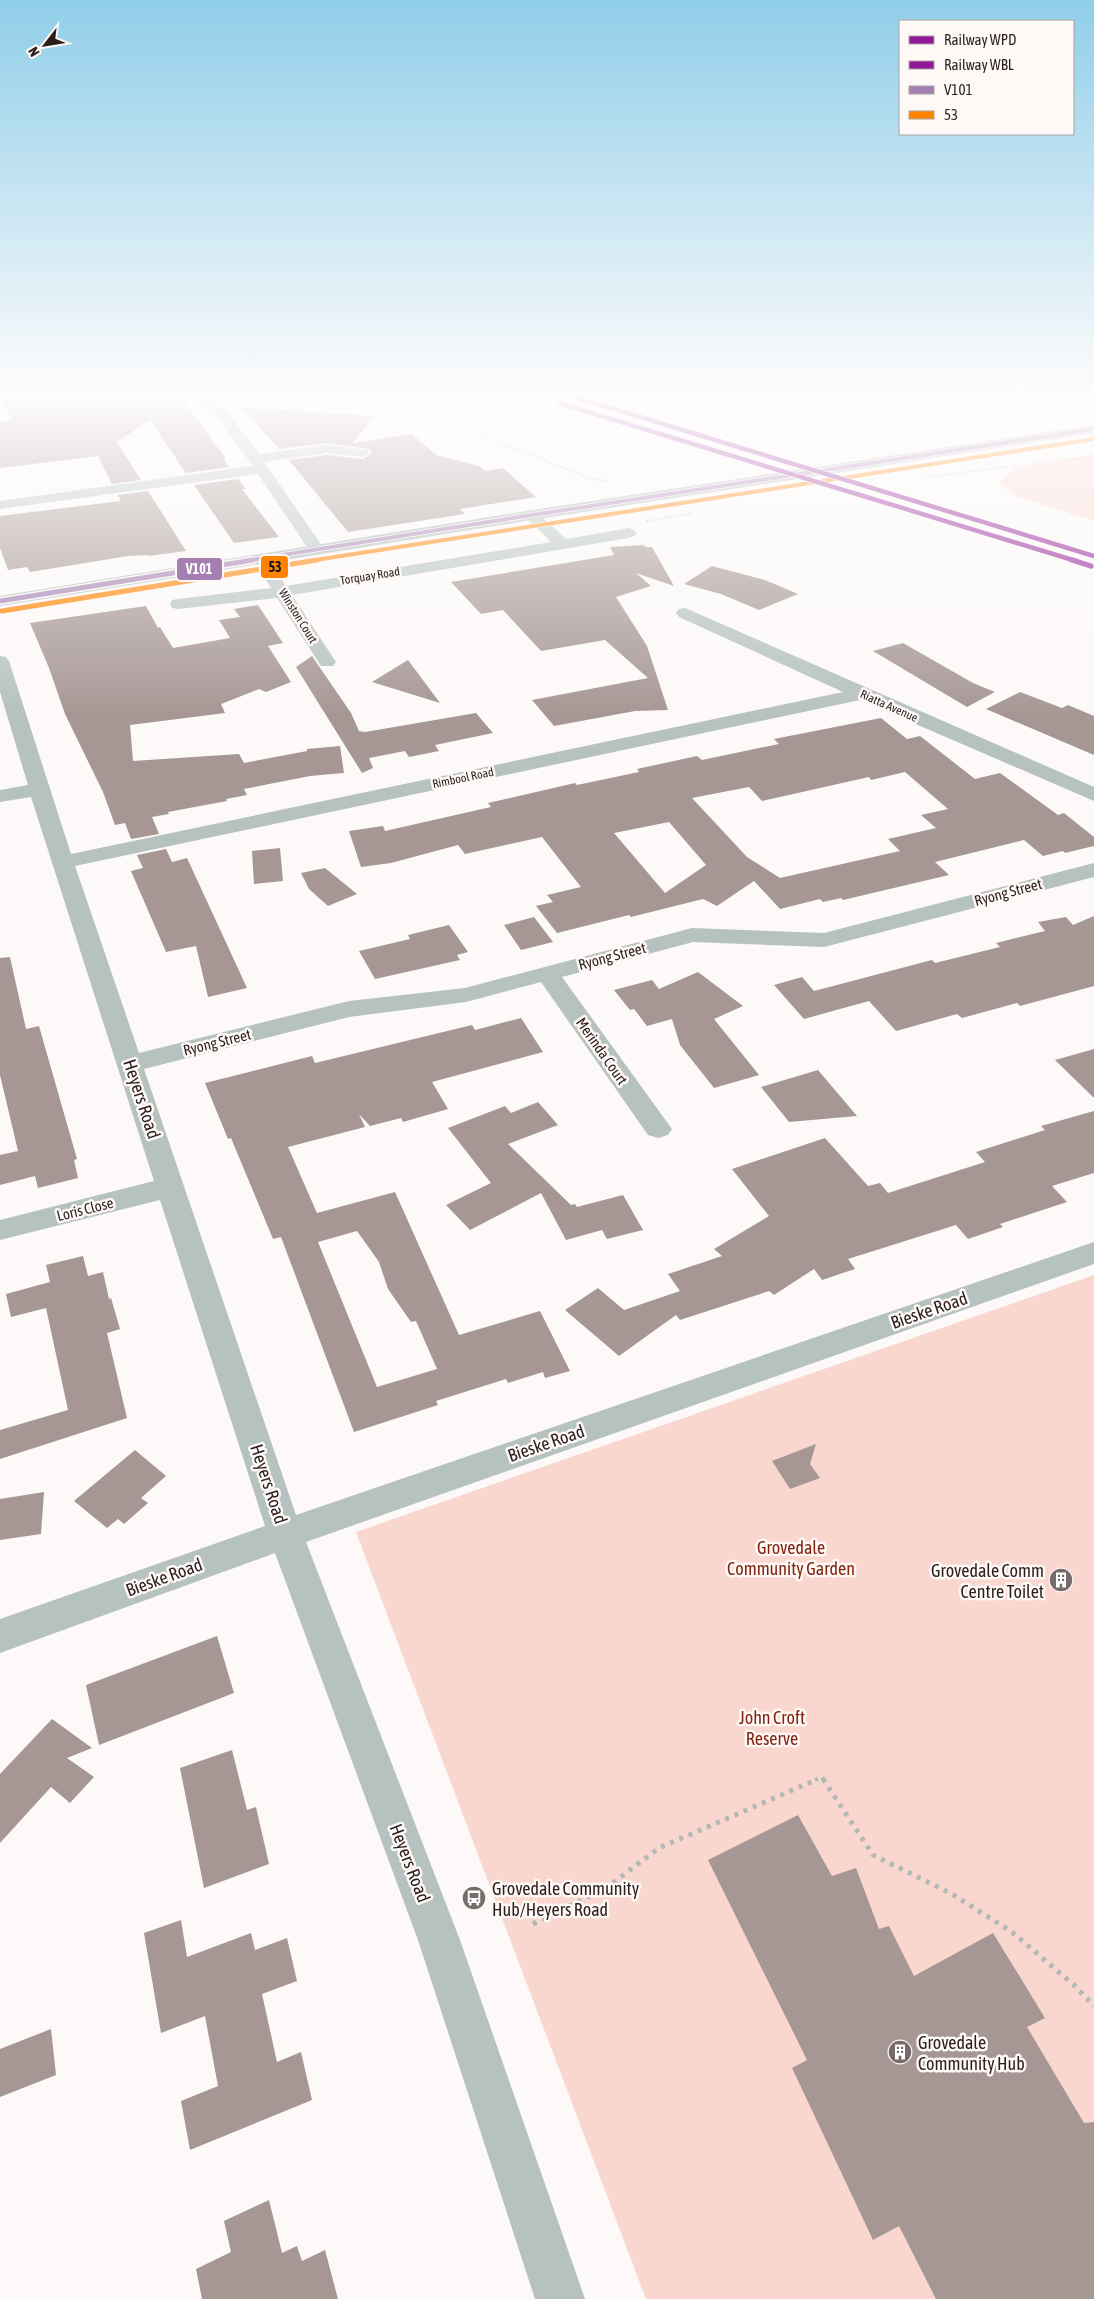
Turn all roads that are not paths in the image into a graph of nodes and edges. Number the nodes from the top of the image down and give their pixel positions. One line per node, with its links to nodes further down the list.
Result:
1 (30, 500): 5 (street)
2 (283, 500): 9 (street)
3 (663, 500): 6 (main road, Torquay Road)
4 (684, 500): 6 (main road, Torquay Road)
5 (0, 505)
6 (538, 521): 8 (street); 9 (main road, Torquay Road); 10 (main road, Torquay Road)
7 (629, 533): 8 (street, Torquay Road)
8 (562, 544): 11 (street, Torquay Road)
9 (317, 550): 12 (main road, Torquay Road)
10 (268, 571): 11 (street, Winston Court); 15 (main road, Torquay Road)
11 (283, 592): 13 (street, Torquay Road); 17 (street, Winston Court)
12 (0, 601)
13 (178, 604)
14 (685, 613): 18 (street, Riatta Avenue)
15 (0, 614)
16 (0, 661): 19 (street, Heyers Road)
17 (327, 662)
18 (862, 694): 20 (street, Riatta Avenue); 22 (street, Rimbool Road)
19 (39, 789): 21 (street); 22 (street, Heyers Road)
20 (1094, 795)
21 (0, 796)
22 (64, 862): 25 (street, Heyers Road)
23 (1094, 870): 24 (street, Ryong Street)
24 (547, 973): 25 (street, Ryong Street); 26 (street, Merinda Court)
25 (130, 1064): 27 (street, Heyers Road)
26 (658, 1129)
27 (171, 1187): 28 (street, Loris Close); 30 (street, Heyers Road)
28 (0, 1230)
29 (1094, 1253): 30 (street, Bieske Road)
30 (285, 1534): 31 (street, Bieske Road); 32 (street, Heyers Road)
31 (0, 1636)
32 (560, 2299)

